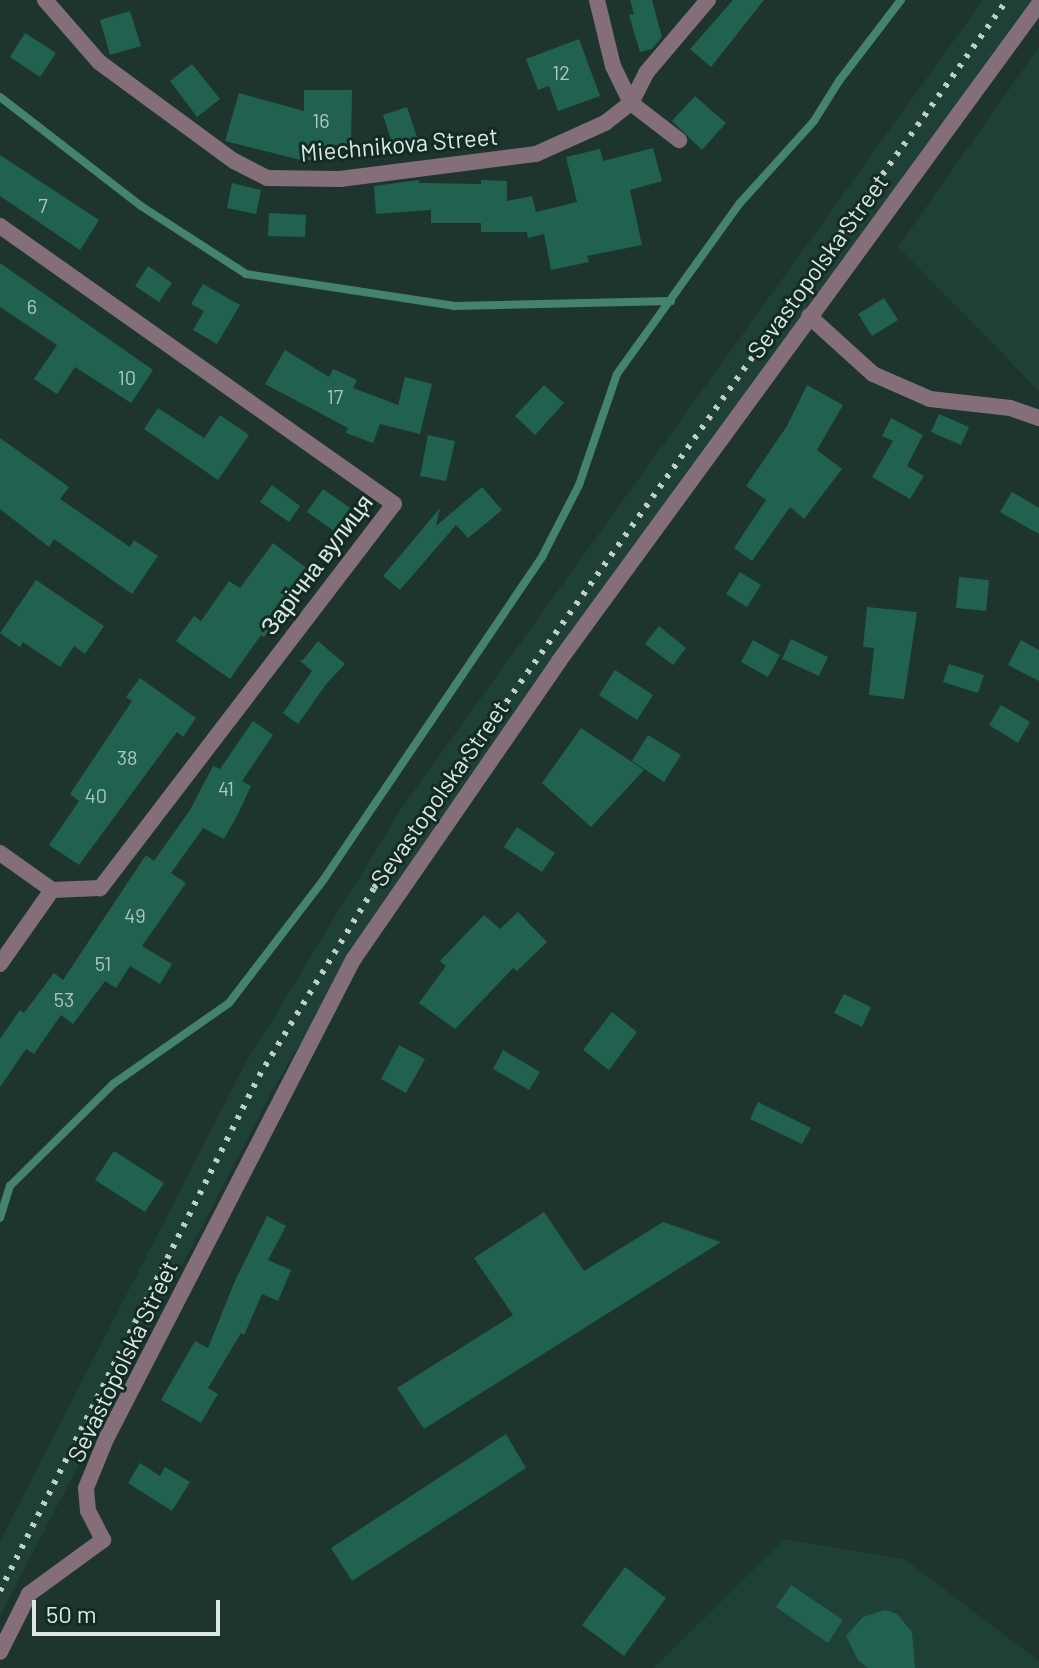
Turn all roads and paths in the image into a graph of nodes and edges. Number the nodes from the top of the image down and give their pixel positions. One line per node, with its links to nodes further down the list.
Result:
1 (45, 0): 5 (street, Miechnikova Street)
2 (597, 0): 5 (street)
3 (708, 0): 5 (street, Miechnikova Street)
4 (1039, 4): 8 (street, Sevastopolska Street)
5 (631, 103): 6 (street)
6 (679, 140)
7 (0, 226): 11 (street, Зарічна вулиця)
8 (809, 316): 9 (street); 13 (street, Sevastopolska Street)
9 (1039, 418)
10 (0, 853): 11 (street)
11 (52, 890): 12 (street)
12 (0, 964)
13 (0, 1652)

